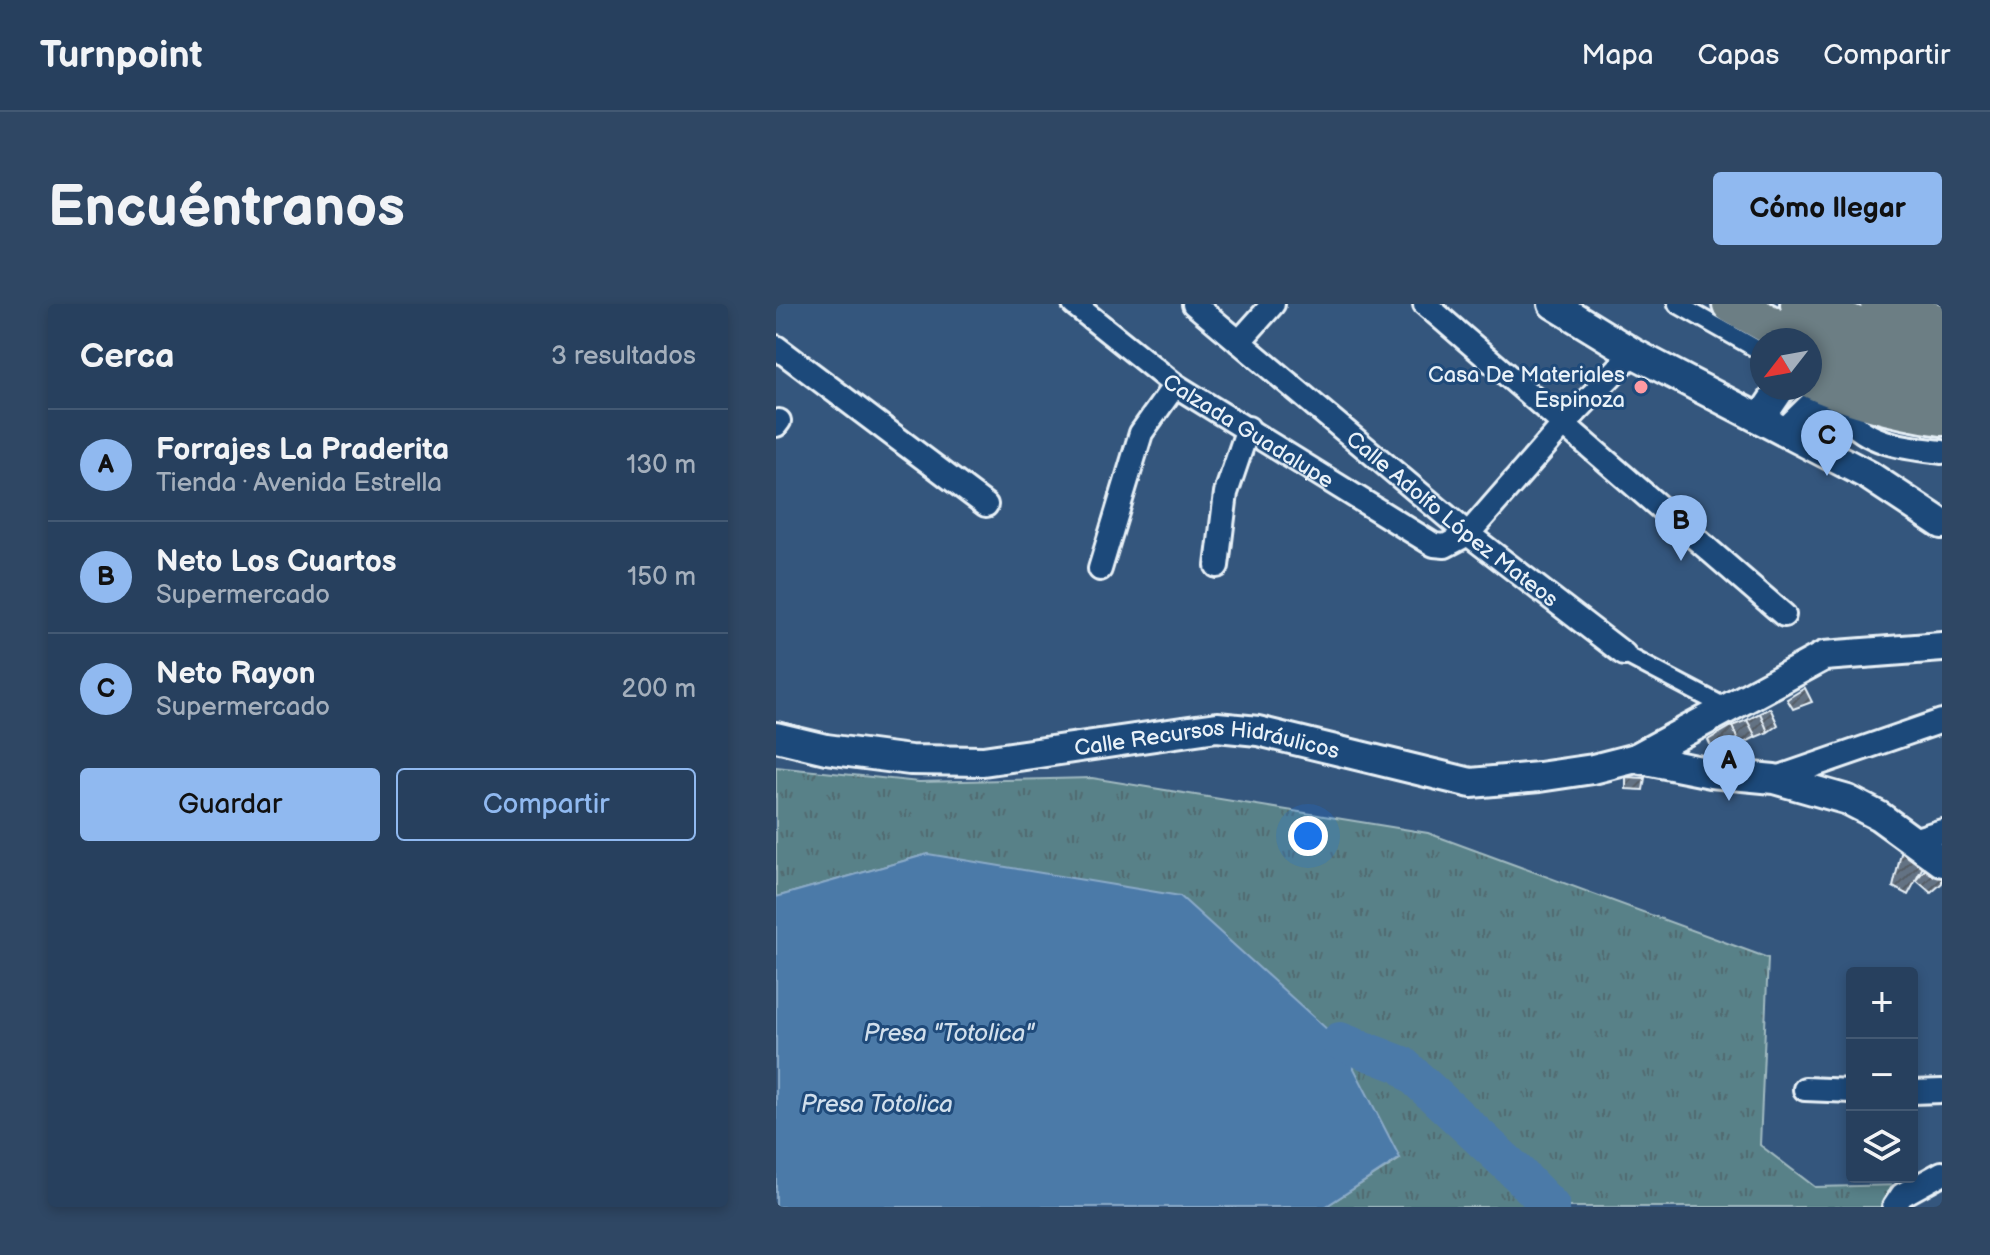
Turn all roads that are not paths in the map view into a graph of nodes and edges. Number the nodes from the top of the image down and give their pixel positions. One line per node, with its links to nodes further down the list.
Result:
1 (1074, 304): 21 (street, Calzada Guadalupe)
2 (1194, 304): 14 (street, Calle Adolfo López Mateos)
3 (1273, 304): 14 (street)
4 (1425, 304): 28 (street)
5 (1553, 304): 18 (street)
6 (1677, 304): 15 (street)
7 (1724, 304): 13 (highway)
8 (1732, 304): 12 (highway)
9 (1800, 304): 19 (highway)
10 (1880, 304): 11 (highway)
11 (1942, 325)
12 (1775, 328)
13 (1750, 331)
14 (1239, 342): 35 (street, Calle Adolfo López Mateos)
15 (1750, 345)
16 (776, 347): 33 (street)
17 (1822, 350): 22 (highway)
18 (1633, 353): 26 (street); 28 (street)
19 (1942, 354)
20 (1822, 384): 27 (highway)
21 (1175, 385): 29 (street, Calzada Guadalupe); 37 (street)
22 (1942, 389)
23 (1773, 400): 26 (street)
24 (1808, 400): 30 (street)
25 (1942, 416): 27 (highway)
26 (1760, 419): 30 (street)
27 (1882, 423): 31 (street); 32 (street)
28 (1564, 424): 35 (street); 38 (street)
29 (1248, 428): 35 (street, Calzada Guadalupe); 36 (street)
30 (1787, 431): 32 (street)
31 (1942, 452)
32 (1868, 475): 34 (street)
33 (986, 505)
34 (1942, 524)
35 (1468, 534): 40 (street, Calle Adolfo López Mateos)
36 (1217, 566)
37 (1100, 569)
38 (1784, 615)
39 (1942, 647): 41 (street)
40 (1624, 654): 41 (street, Calle Adolfo López Mateos)
41 (1729, 709): 44 (street)
42 (1942, 721): 45 (street)
43 (776, 737): 44 (street, Calle Recursos Hidráulicos)
44 (1636, 758): 45 (street)
45 (1774, 779): 47 (street)
46 (1942, 831): 47 (street)
47 (1913, 840): 48 (street)
48 (1942, 862)
49 (1805, 1089): 50 (street)
50 (1846, 1091)
51 (1942, 1091): 52 (street)
52 (1918, 1092)
53 (1942, 1173): 54 (street)
54 (1894, 1207)

